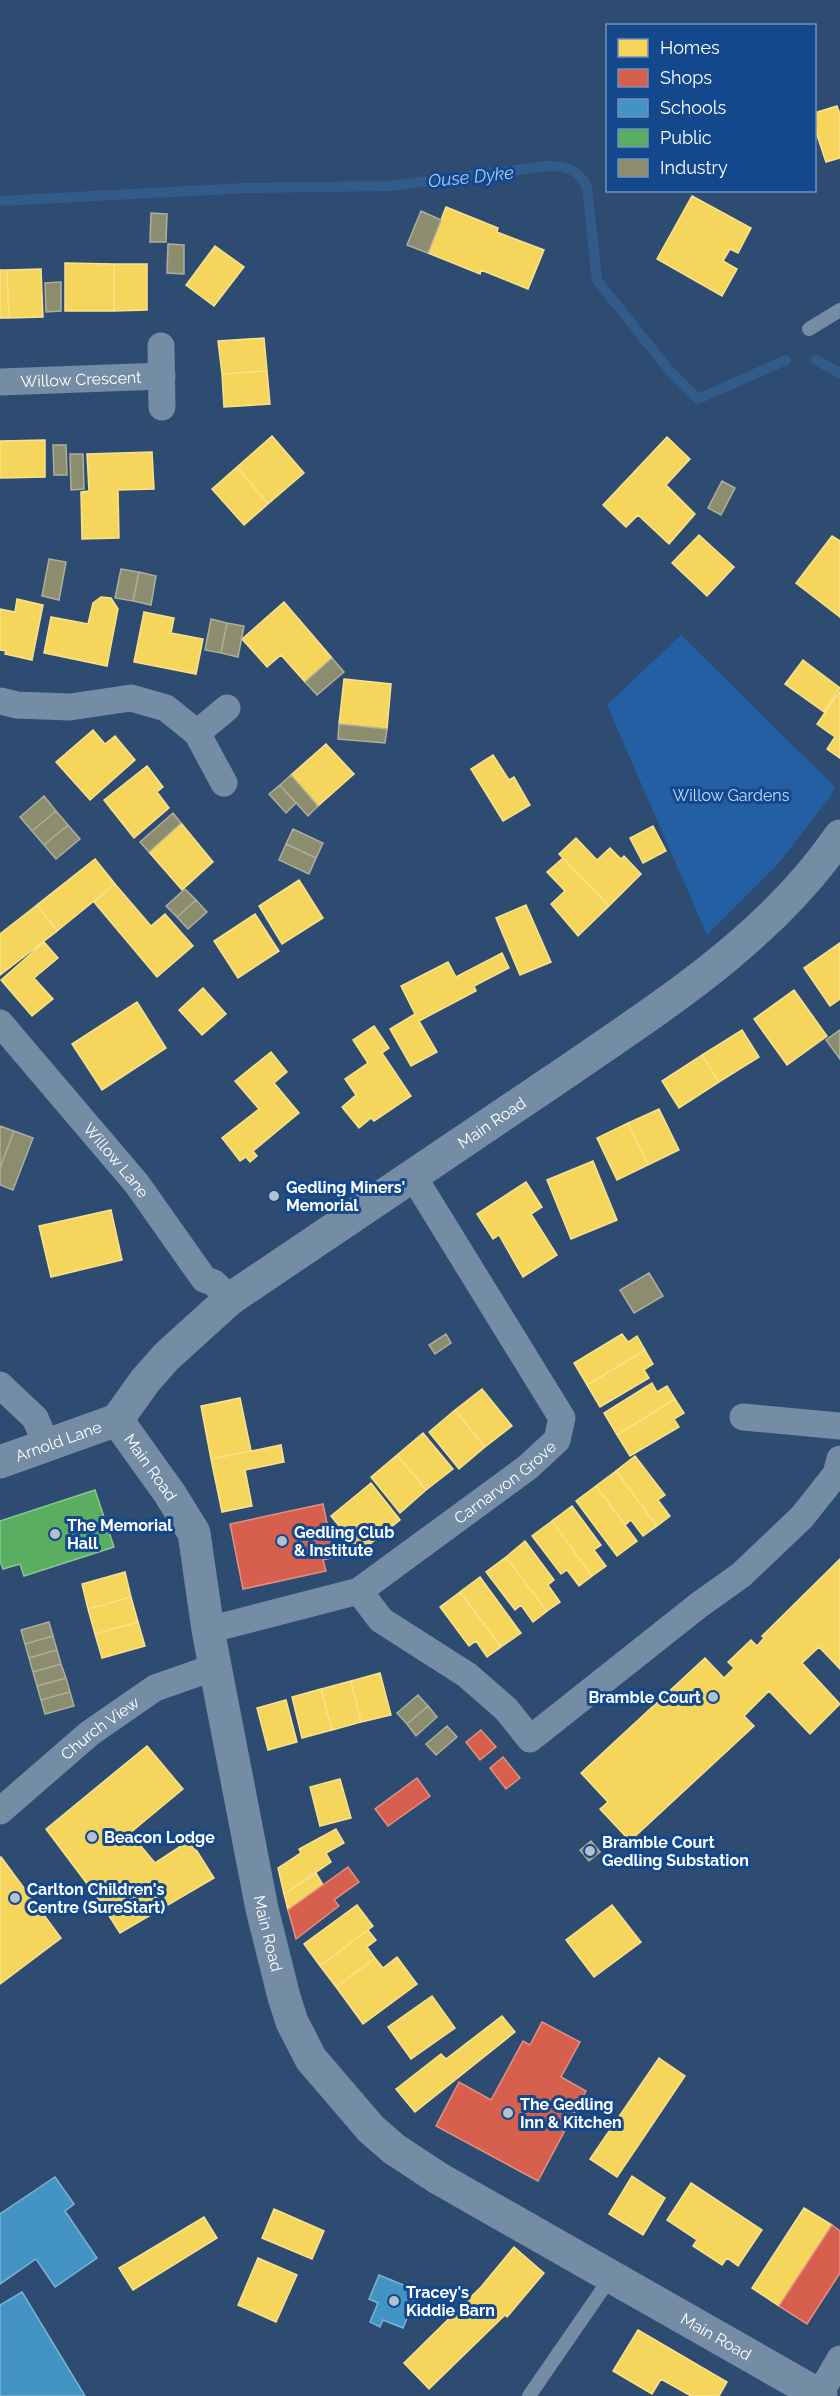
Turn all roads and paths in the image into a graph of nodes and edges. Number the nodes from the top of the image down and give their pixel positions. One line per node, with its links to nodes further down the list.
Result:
1 (840, 310): 2 (lane)
2 (809, 329)
3 (161, 346): 4 (street, Willow Crescent)
4 (162, 376): 5 (street, Willow Crescent); 6 (street, Willow Crescent)
5 (0, 382)
6 (162, 407)
7 (0, 701): 9 (street)
8 (227, 708): 9 (street)
9 (197, 733): 10 (street)
10 (224, 783)
11 (840, 836): 13 (street, Main Road)
12 (0, 1023): 14 (street, Willow Lane)
13 (413, 1176): 14 (street, Main Road); 22 (street, Carnarvon Grove)
14 (230, 1299): 17 (street, Main Road)
15 (0, 1386): 19 (street)
16 (743, 1417): 18 (street)
17 (117, 1420): 19 (street, Arnold Lane); 23 (street, Main Road)
18 (840, 1426)
19 (47, 1445): 21 (street, Arnold Lane)
20 (840, 1459): 22 (street)
21 (0, 1462)
22 (359, 1591): 23 (street, Carnarvon Grove)
23 (208, 1630): 24 (street, Main Road)
24 (215, 1667): 25 (street, Church View); 26 (street, Main Road)
25 (0, 1811)
26 (612, 2276): 28 (street, Main Road); 29 (lane)
27 (840, 2359): 28 (street)
28 (820, 2395)
29 (529, 2396)

